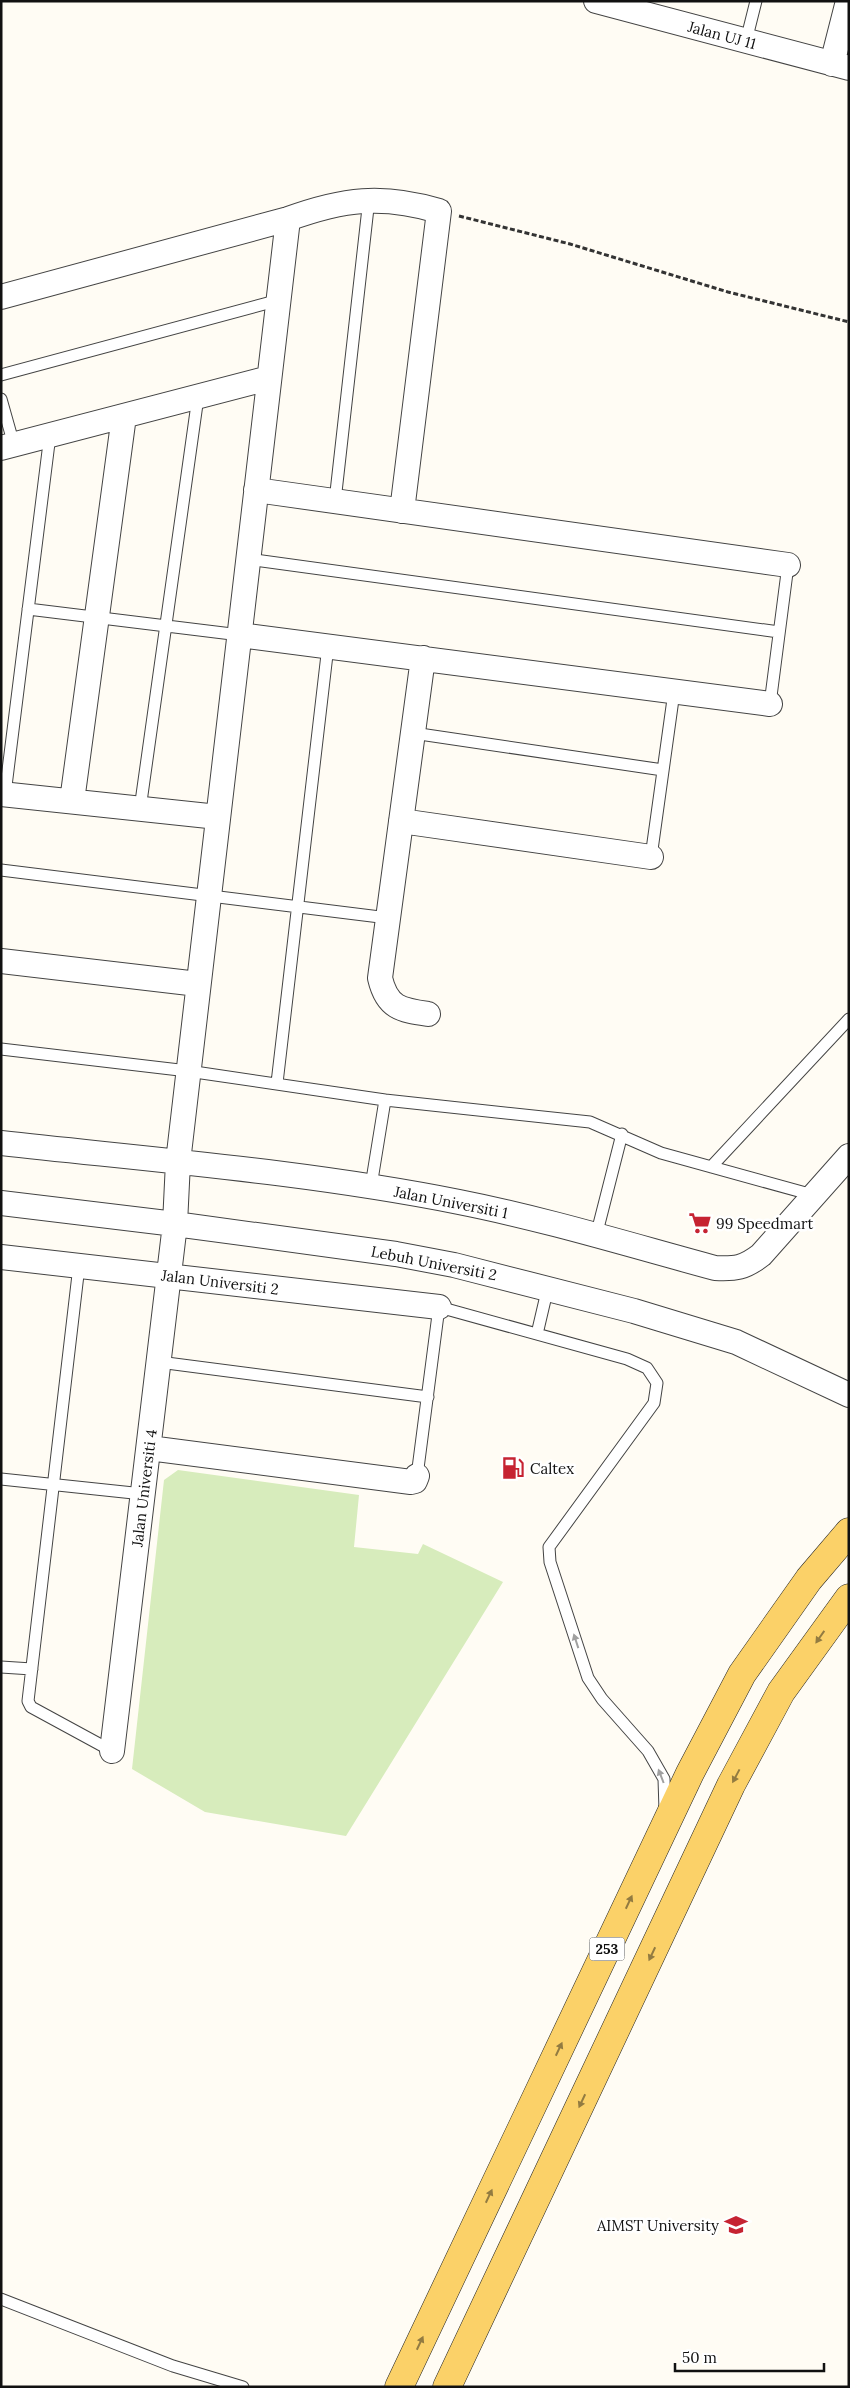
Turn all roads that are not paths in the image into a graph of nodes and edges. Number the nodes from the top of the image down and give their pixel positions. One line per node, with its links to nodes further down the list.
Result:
1 (596, 1): 4 (street, Jalan UJ 11)
2 (756, 1): 5 (lane)
3 (848, 1): 6 (street)
4 (670, 11): 5 (street, Jalan UJ 11)
5 (746, 41): 6 (street, Jalan UJ 11)
6 (840, 66)
7 (369, 199): 8 (street); 19 (lane); 20 (street)
8 (288, 219): 9 (street); 10 (street, Jalan Universiti 4)
9 (1, 297)
10 (279, 300): 11 (lane); 12 (street, Jalan Universiti 4)
11 (1, 374)
12 (269, 378): 13 (street); 18 (street, Jalan Universiti 4)
13 (198, 397): 15 (street); 25 (lane)
14 (1, 399): 17 (lane)
15 (124, 416): 16 (street); 24 (street)
16 (50, 435): 17 (street); 23 (lane)
17 (7, 447)
18 (256, 490): 19 (street); 21 (street, Jalan Universiti 4)
19 (335, 501): 20 (street)
20 (402, 511): 22 (street)
21 (248, 560): 26 (lane); 27 (street, Jalan Universiti 4)
22 (788, 565): 26 (lane)
23 (28, 609): 24 (lane); 34 (lane)
24 (97, 618): 25 (lane); 35 (street)
25 (166, 626): 27 (lane); 36 (lane)
26 (780, 632): 31 (lane)
27 (240, 635): 28 (street); 37 (street, Jalan Universiti 4)
28 (328, 646): 29 (street); 42 (lane)
29 (423, 658): 30 (street); 32 (street)
30 (674, 692): 31 (street); 33 (lane)
31 (770, 704)
32 (413, 733): 33 (lane); 38 (street)
33 (663, 770): 39 (lane)
34 (3, 794): 35 (street)
35 (72, 801): 36 (street)
36 (140, 809): 37 (street)
37 (218, 818): 41 (street, Jalan Universiti 4)
38 (401, 821): 39 (street); 43 (street)
39 (651, 857)
40 (1, 870): 41 (lane)
41 (209, 896): 42 (lane); 45 (street, Jalan Universiti 4)
42 (299, 906): 43 (lane); 50 (lane)
43 (388, 918): 46 (street)
44 (1, 961): 45 (street)
45 (198, 984): 49 (street, Jalan Universiti 4)
46 (428, 1014)
47 (849, 1019): 56 (lane)
48 (1, 1049): 49 (lane)
49 (188, 1071): 50 (lane); 55 (street, Jalan Universiti 4)
50 (277, 1084): 51 (lane)
51 (385, 1100): 52 (lane); 57 (lane)
52 (622, 1134): 56 (lane); 61 (lane)
53 (1, 1142): 55 (street, Jalan Universiti 1)
54 (849, 1156): 58 (street, Jalan Universiti 1)
55 (178, 1162): 57 (street, Jalan Universiti 1); 60 (street, Jalan Universiti 4)
56 (710, 1167): 58 (lane)
57 (371, 1186): 61 (street, Jalan Universiti 1)
58 (813, 1195): 61 (street, Jalan Universiti 1)
59 (1, 1203): 60 (street, Lebuh Universiti 2)
60 (175, 1224): 64 (street, Jalan Universiti 4); 65 (street, Lebuh Universiti 2)
61 (596, 1236)
62 (1, 1257): 63 (street, Jalan Universiti 2)
63 (79, 1266): 64 (street, Jalan Universiti 2); 74 (lane)
64 (169, 1276): 66 (street, Jalan Universiti 2); 68 (street, Jalan Universiti 4)
65 (548, 1287): 67 (lane); 69 (street, Lebuh Universiti 2)
66 (439, 1307): 67 (lane); 70 (lane)
67 (537, 1334): 81 (lane, one-way to 67)
68 (159, 1362): 70 (lane); 71 (street, Jalan Universiti 4)
69 (849, 1395)
70 (428, 1397): 72 (lane)
71 (149, 1448): 72 (street); 75 (street, Jalan Universiti 4)
72 (417, 1476)
73 (1, 1479): 74 (lane)
74 (54, 1484): 75 (lane); 79 (lane)
75 (143, 1494): 80 (street, Jalan Universiti 4)
76 (849, 1532): 81 (main road, 253)
77 (849, 1598): 85 (main road, 253, one-way to 85)
78 (1, 1667): 79 (lane)
79 (32, 1669): 80 (lane)
80 (112, 1751)
81 (666, 1824): 84 (main road, 253, one-way to 81)
82 (1, 2299): 83 (lane)
83 (243, 2387)
84 (399, 2387)
85 (447, 2387)

